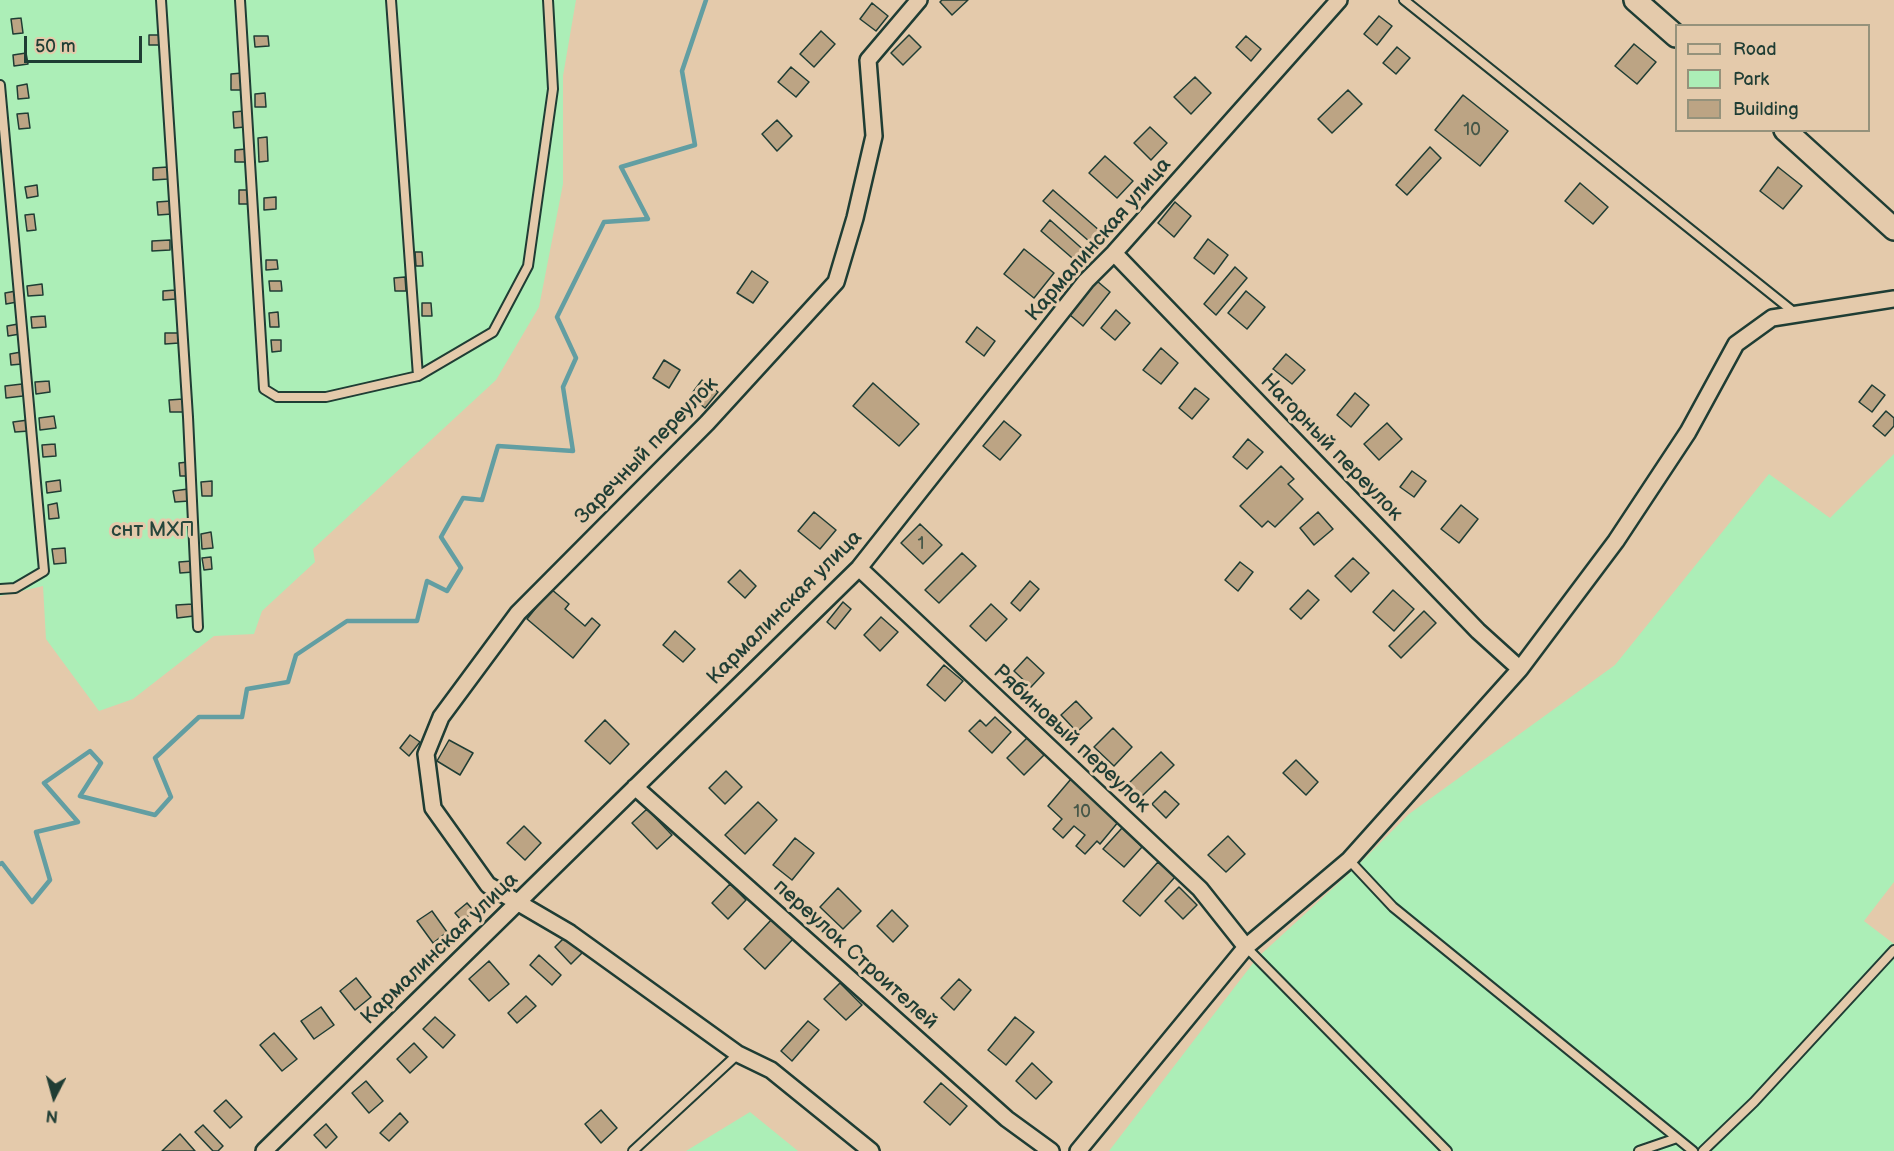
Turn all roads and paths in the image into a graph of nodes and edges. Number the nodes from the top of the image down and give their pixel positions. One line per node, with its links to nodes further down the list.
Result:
1 (161, 0): 19 (lane)
2 (240, 0): 16 (lane)
3 (391, 0): 16 (lane)
4 (548, 0): 16 (lane)
5 (919, 0): 23 (street, Заречный переулок)
6 (1339, 0): 13 (street, Кармалинская улица)
7 (1404, 0): 15 (lane)
8 (1635, 0): 9 (street)
9 (1675, 34)
10 (0, 85): 18 (lane)
11 (1787, 132): 12 (street)
12 (1894, 229)
13 (1114, 253): 17 (street, Кармалинская улица); 20 (street, Нагорный переулок)
14 (1894, 299): 15 (street)
15 (1796, 314): 20 (street)
16 (418, 376)
17 (859, 568): 21 (street, Кармалинская улица); 24 (street, Рябиновый переулок)
18 (0, 589)
19 (198, 627)
20 (1520, 669): 22 (street)
21 (635, 787): 23 (street, Кармалинская улица); 31 (street, переулок Строителей)
22 (1349, 860): 24 (street); 27 (lane)
23 (516, 904): 26 (street, Заречный переулок); 28 (street, Кармалинская улица)
24 (1246, 947): 32 (street); 33 (lane)
25 (1894, 950): 36 (lane)
26 (738, 1054): 29 (lane); 30 (street, Заречный переулок)
27 (1677, 1138): 34 (lane); 35 (lane)
28 (264, 1151)
29 (633, 1151)
30 (871, 1151)
31 (1051, 1151)
32 (1078, 1151)
33 (1447, 1151)
34 (1639, 1151)
35 (1693, 1151)
36 (1703, 1151)

